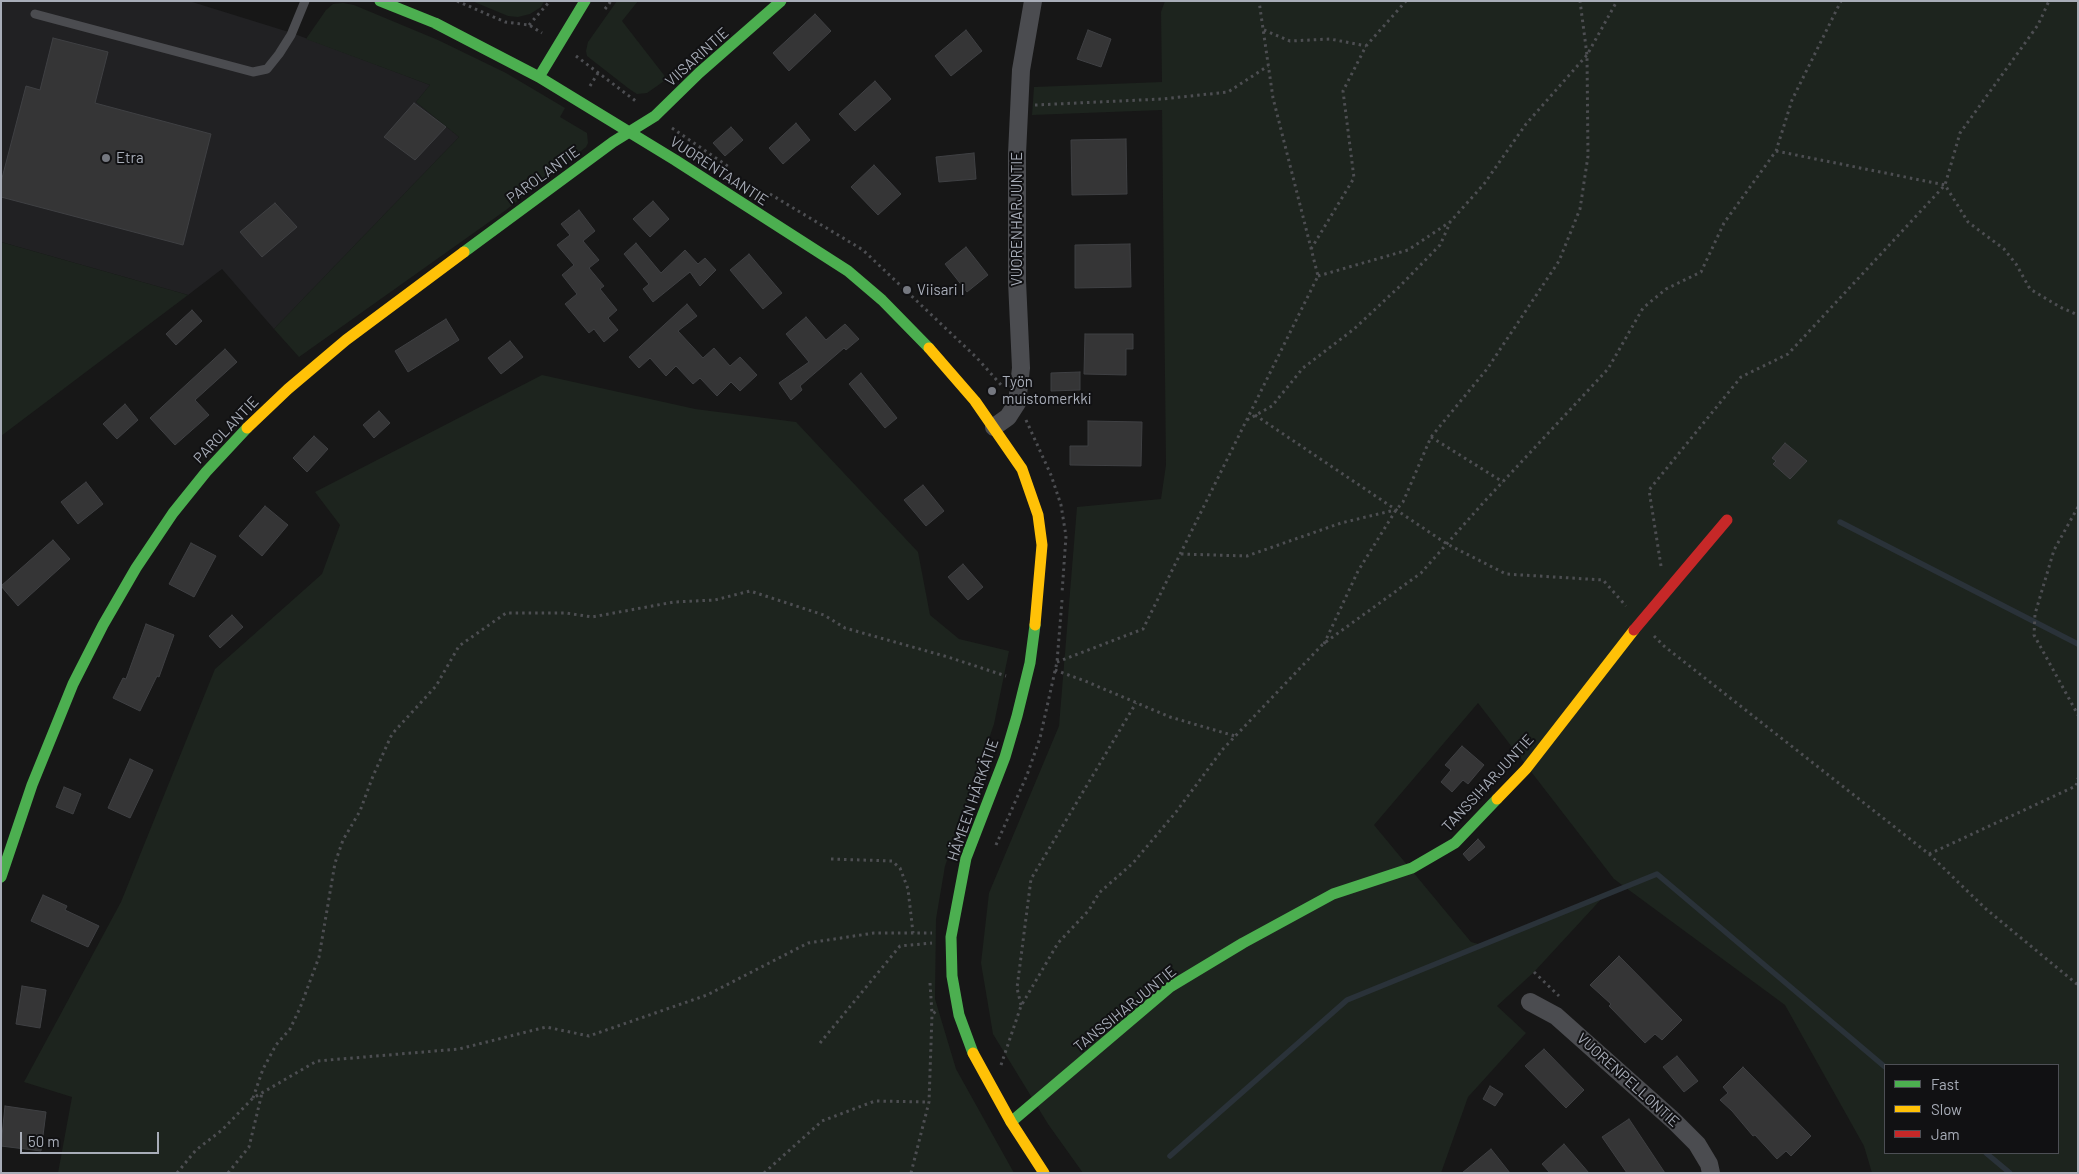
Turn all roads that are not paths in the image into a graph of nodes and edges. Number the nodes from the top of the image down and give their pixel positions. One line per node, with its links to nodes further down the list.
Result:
1 (305, 1): 6 (lane)
2 (380, 1): 7 (street, VUORENTAANTIE)
3 (585, 1): 7 (street)
4 (781, 1): 8 (street, VIISARINTIE)
5 (1033, 1): 9 (street, VUORENHARJUNTIE)
6 (35, 14)
7 (539, 77): 8 (street, VUORENTAANTIE)
8 (630, 132): 9 (street, VUORENTAANTIE); 11 (street, PAROLANTIE)
9 (994, 427): 13 (street, HÄMEEN HÄRKÄTIE)
10 (1727, 520): 13 (street, TANSSIHARJUNTIE)
11 (1, 877)
12 (1530, 1002): 15 (street, VUORENPELLONTIE)
13 (1011, 1122): 14 (street, HÄMEEN HÄRKÄTIE)
14 (1044, 1173)
15 (1711, 1173)

